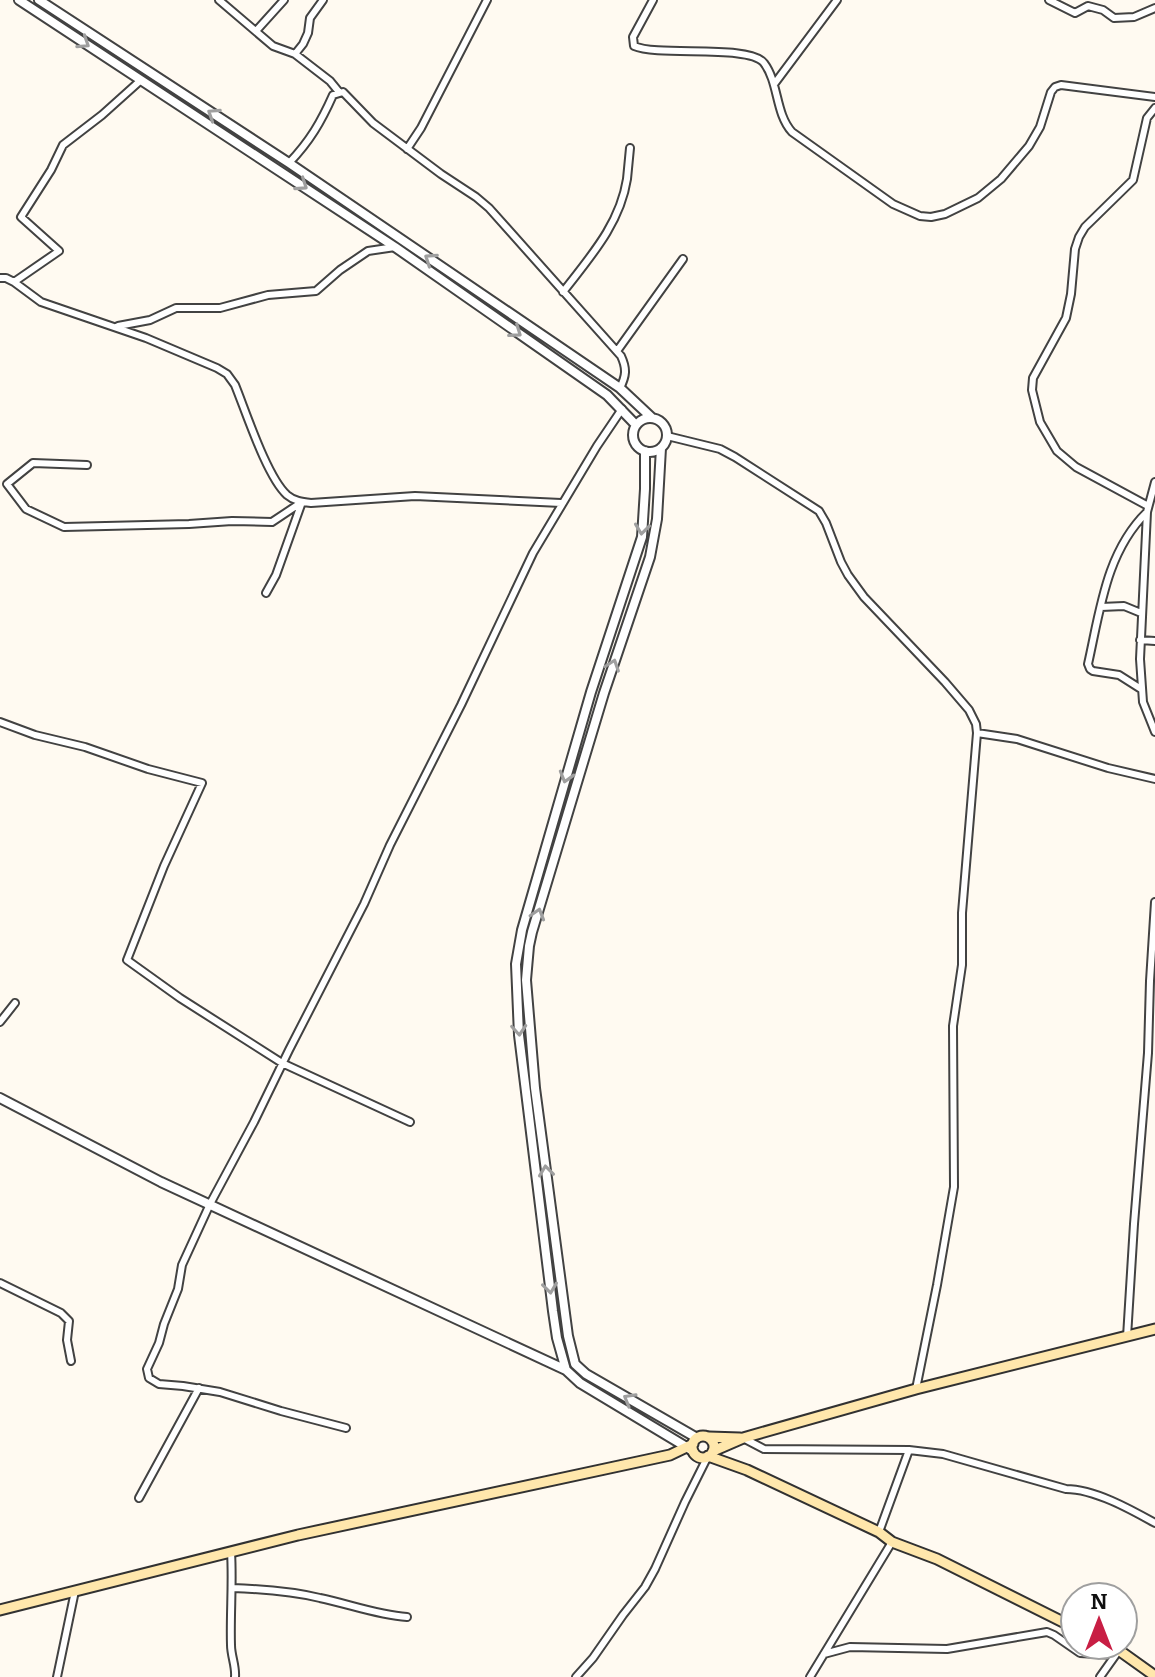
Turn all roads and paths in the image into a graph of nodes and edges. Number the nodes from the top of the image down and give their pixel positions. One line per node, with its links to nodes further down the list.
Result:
1 (19, 0): 13 (street, one-way to 13)
2 (39, 0): 20 (street, one-way to 2)
3 (219, 0): 11 (street)
4 (284, 0): 11 (street)
5 (323, 0): 12 (street)
6 (487, 0): 19 (street)
7 (653, 0): 14 (street)
8 (837, 0): 14 (street)
9 (1049, 0): 10 (street)
10 (1155, 8)
11 (256, 31): 12 (street)
12 (295, 54): 15 (street)
13 (141, 80): 21 (street, one-way to 21); 24 (street)
14 (775, 83): 16 (street)
15 (339, 92): 19 (street); 20 (street)
16 (1155, 97)
17 (1155, 108): 39 (street)
18 (630, 148): 25 (street)
19 (407, 149): 25 (street)
20 (289, 163): 28 (street, one-way to 20)
21 (395, 247): 26 (street); 29 (street, one-way to 29)
22 (683, 259): 27 (street)
23 (0, 278): 24 (street)
24 (14, 282): 26 (street)
25 (563, 292): 27 (street)
26 (115, 326): 37 (street)
27 (617, 351): 28 (street)
28 (620, 388): 30 (street)
29 (622, 409): 31 (street); 38 (street)
30 (652, 418): 31 (street); 32 (street)
31 (636, 425): 34 (street)
32 (667, 436): 33 (street); 48 (street)
33 (661, 448): 34 (street); 67 (street, one-way to 33)
34 (645, 451): 62 (street, one-way to 62)
35 (87, 465): 37 (street)
36 (1155, 482): 39 (street)
37 (302, 502): 38 (street); 40 (street)
38 (561, 503): 54 (street)
39 (1147, 509): 41 (street); 42 (street)
40 (266, 593)
41 (1101, 607): 42 (street); 45 (street)
42 (1141, 613): 43 (street)
43 (1140, 640): 44 (street); 45 (street)
44 (1155, 641)
45 (1141, 689): 47 (street)
46 (0, 722): 54 (street)
47 (1155, 732)
48 (977, 733): 49 (street); 64 (street)
49 (1155, 779)
50 (1155, 902): 51 (street)
51 (1152, 980): 60 (street)
52 (15, 1003): 53 (street)
53 (0, 1022)
54 (282, 1063): 56 (street); 57 (street)
55 (0, 1098): 57 (street)
56 (410, 1122)
57 (210, 1204): 62 (street); 63 (street)
58 (0, 1283): 61 (street)
59 (1155, 1329): 60 (main road)
60 (1127, 1337): 64 (main road)
61 (71, 1361)
62 (566, 1370): 67 (street)
63 (199, 1388): 65 (street); 70 (street)
64 (916, 1389): 66 (main road)
65 (346, 1428)
66 (743, 1438): 67 (main road); 67 (main road); 68 (street)
67 (703, 1447): 69 (main road); 69 (main road); 74 (main road); 86 (street)
68 (909, 1450): 71 (street); 72 (street)
69 (747, 1470): 72 (main road)
70 (139, 1498)
71 (1155, 1523)
72 (879, 1532): 73 (main road)
73 (892, 1542): 79 (main road); 81 (street)
74 (231, 1552): 75 (street); 76 (main road)
75 (232, 1588): 78 (street); 85 (street)
76 (75, 1591): 77 (main road); 84 (street)
77 (0, 1610)
78 (407, 1617)
79 (1059, 1620)
80 (1059, 1639): 81 (street)
81 (824, 1654): 87 (street)
82 (1131, 1661): 83 (main road)
83 (1155, 1676)
84 (57, 1677)
85 (235, 1677)
86 (576, 1677)
87 (810, 1677)

